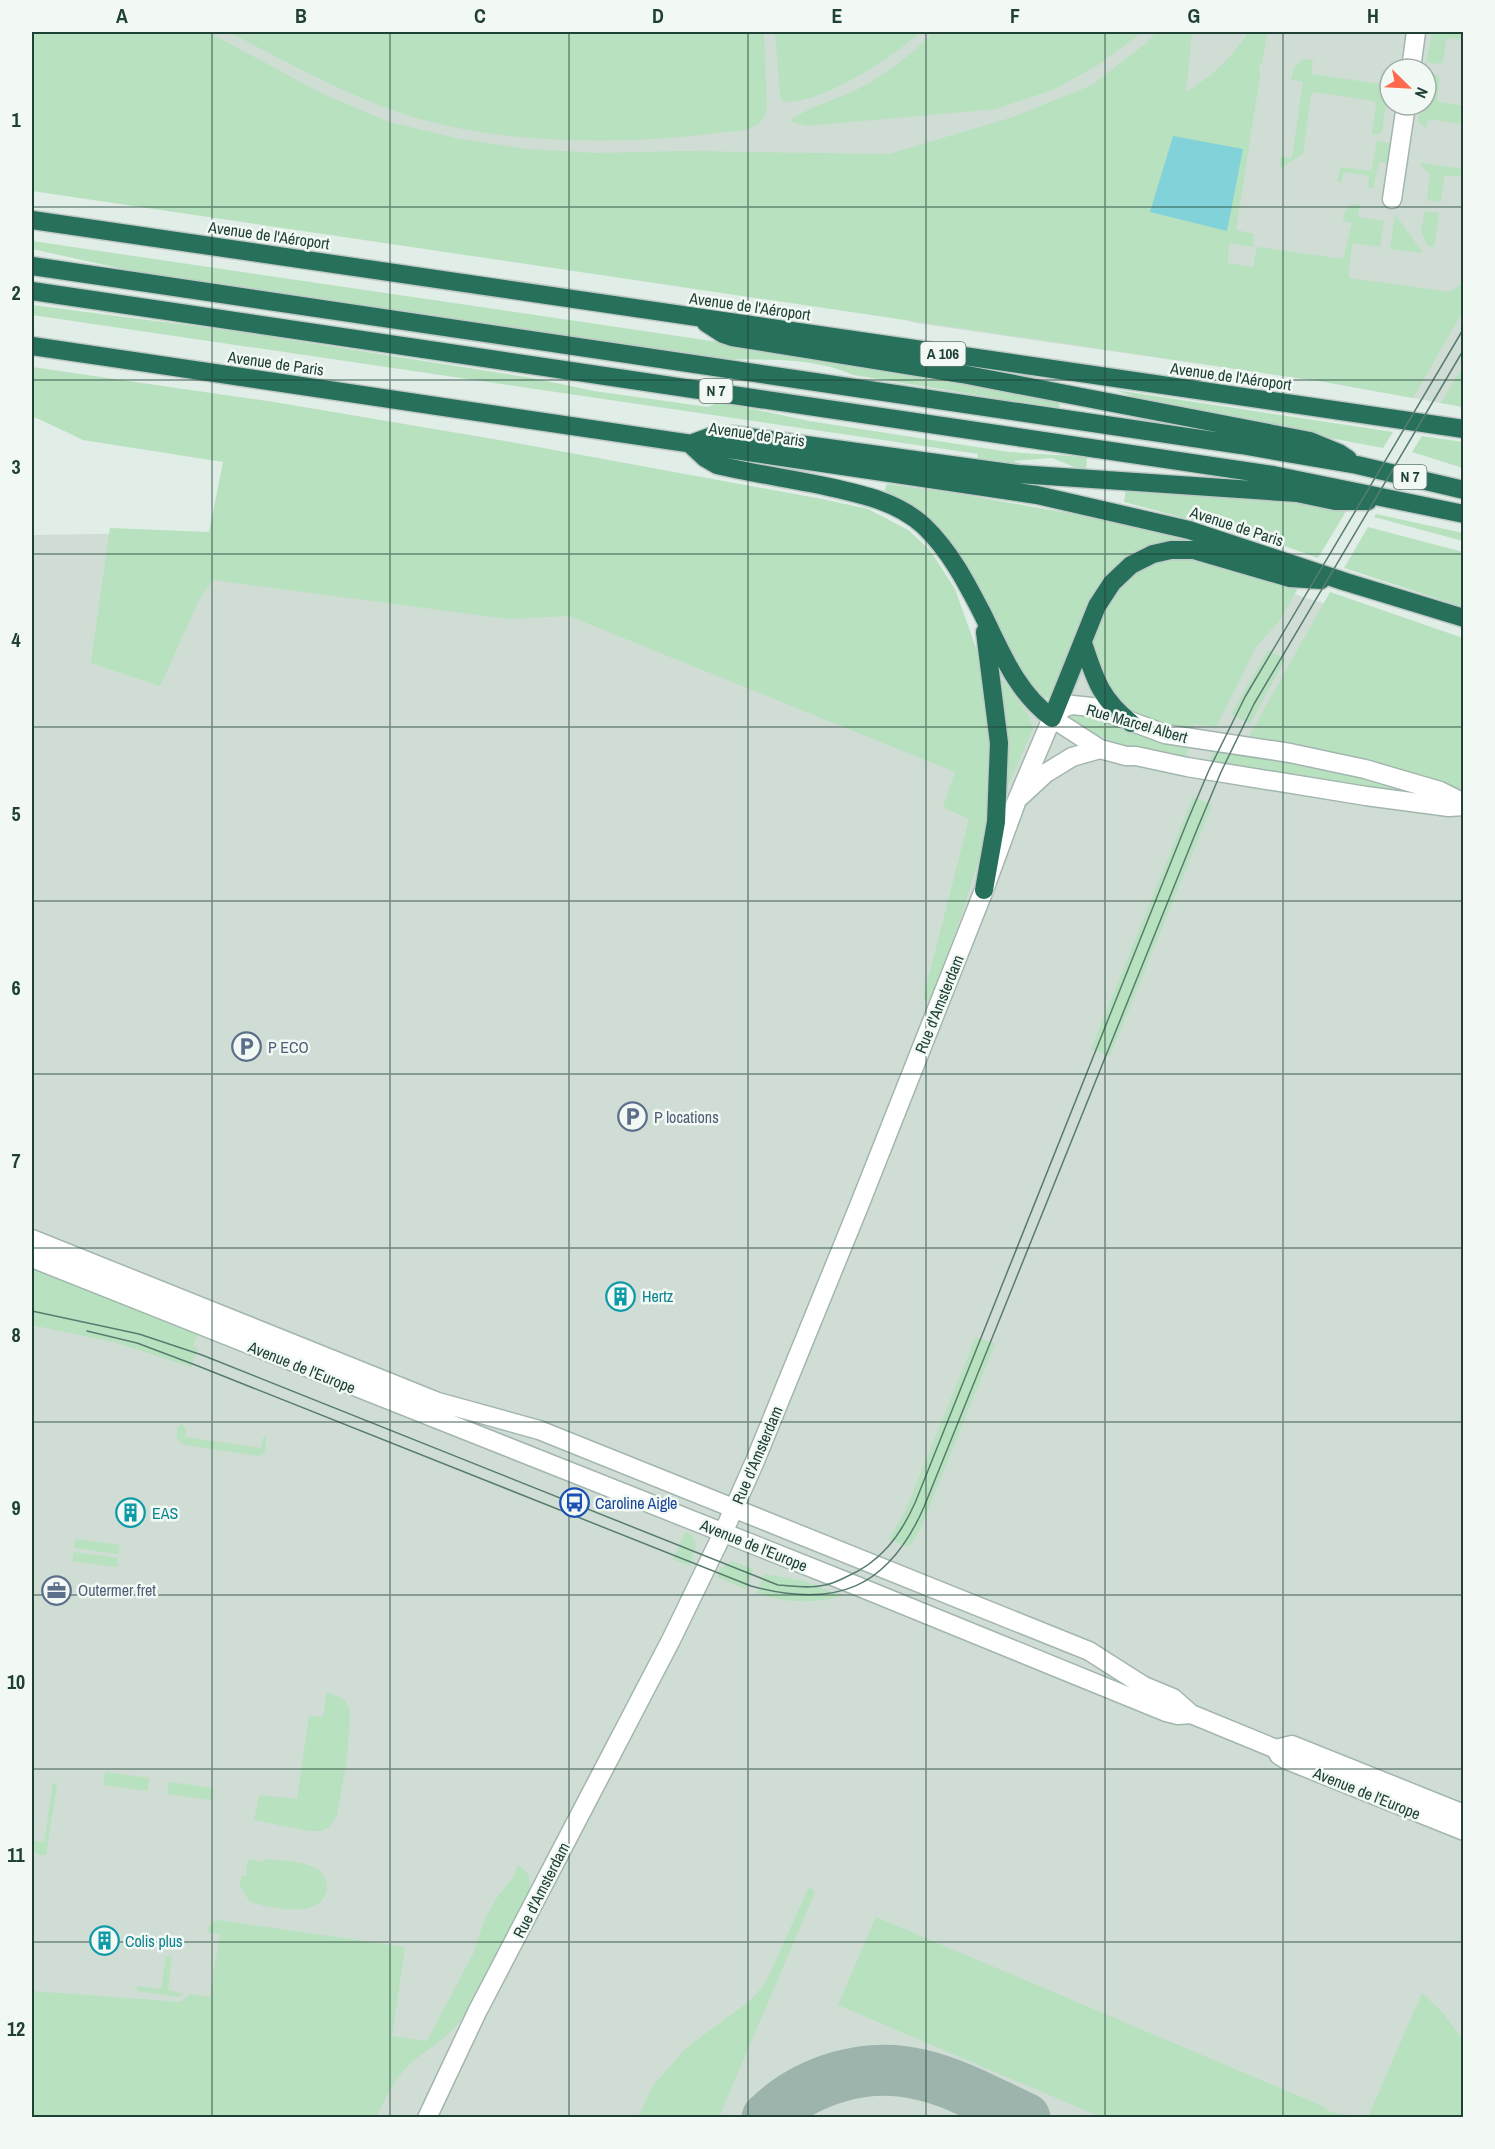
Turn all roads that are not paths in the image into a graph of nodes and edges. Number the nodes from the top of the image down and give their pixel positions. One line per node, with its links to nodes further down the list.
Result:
1 (1416, 32): 2 (street)
2 (1413, 57)
3 (1404, 117): 4 (street)
4 (1392, 199)
5 (32, 220): 8 (highway, Avenue de l'Aéroport)
6 (32, 266): 12 (highway, N 7)
7 (32, 291): 14 (highway, N 7)
8 (700, 319): 10 (highway, Avenue de l'Aéroport / A 106); 12 (highway)
9 (32, 346): 11 (highway, Avenue de Paris)
10 (1464, 429)
11 (690, 444): 14 (highway); 16 (highway, Avenue de Paris); 17 (highway)
12 (1357, 465): 13 (highway, N 7)
13 (1464, 490)
14 (1400, 501): 15 (highway, N 7)
15 (1464, 514)
16 (1346, 582): 18 (highway, Avenue de Paris); 19 (highway)
17 (983, 615): 20 (highway); 25 (highway)
18 (1464, 618)
19 (1083, 643): 20 (highway); 21 (highway)
20 (1052, 718): 21 (street, Rue Marcel Albert); 22 (street, Rue Marcel Albert); 23 (street, Rue d'Amsterdam)
21 (1131, 723): 24 (street, Rue Marcel Albert)
22 (1100, 749): 23 (street, Rue d'Amsterdam); 24 (street, Rue Marcel Albert)
23 (1017, 800): 25 (street, Rue d'Amsterdam)
24 (1464, 804)
25 (984, 890): 28 (street, Rue d'Amsterdam)
26 (32, 1239): 28 (street, Avenue de l'Europe)
27 (32, 1258): 29 (street, Avenue de l'Europe)
28 (734, 1507): 29 (street, Rue d'Amsterdam); 30 (street, Avenue de l'Europe)
29 (723, 1533): 31 (street, Avenue de l'Europe); 36 (street, Rue d'Amsterdam)
30 (904, 1576): 31 (street); 32 (street, Avenue de l'Europe)
31 (894, 1602): 32 (street, Avenue de l'Europe)
32 (1191, 1713): 33 (street, Avenue de l'Europe)
33 (1276, 1749): 34 (street, Avenue de l'Europe); 35 (street, Avenue de l'Europe)
34 (1464, 1814)
35 (1464, 1831)
36 (427, 2118)

